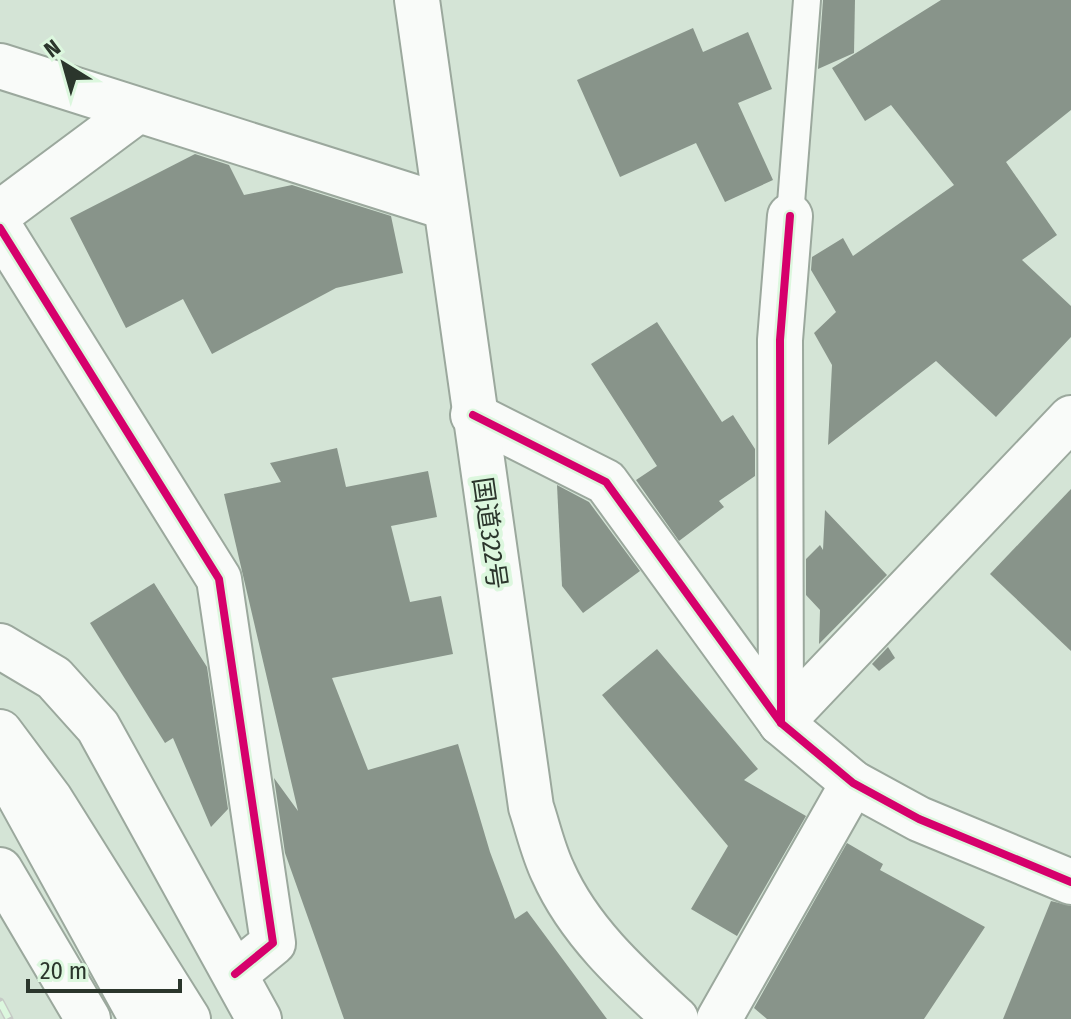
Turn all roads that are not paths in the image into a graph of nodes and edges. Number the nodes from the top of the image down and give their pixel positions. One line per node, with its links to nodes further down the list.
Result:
1 (417, 0): 5 (main road, 国道322号)
2 (807, 0): 7 (lane)
3 (0, 66): 4 (main road)
4 (137, 111): 5 (main road); 6 (main road)
5 (445, 207): 9 (main road, 国道322号)
6 (0, 213)
7 (790, 216): 12 (main road)
8 (0, 228): 18 (main road)
9 (473, 415): 12 (main road); 23 (main road, 国道322号)
10 (1071, 418): 12 (main road)
11 (0, 646): 18 (main road)
12 (781, 723): 15 (main road)
13 (0, 732): 21 (main road)
14 (0, 761): 20 (main road)
15 (853, 783): 17 (main road); 24 (main road)
16 (0, 870): 19 (main road)
17 (1071, 882)
18 (235, 974): 22 (main road)
19 (88, 1019)
20 (142, 1019)
21 (188, 1019)
22 (259, 1019)
23 (676, 1019)
24 (719, 1019)

